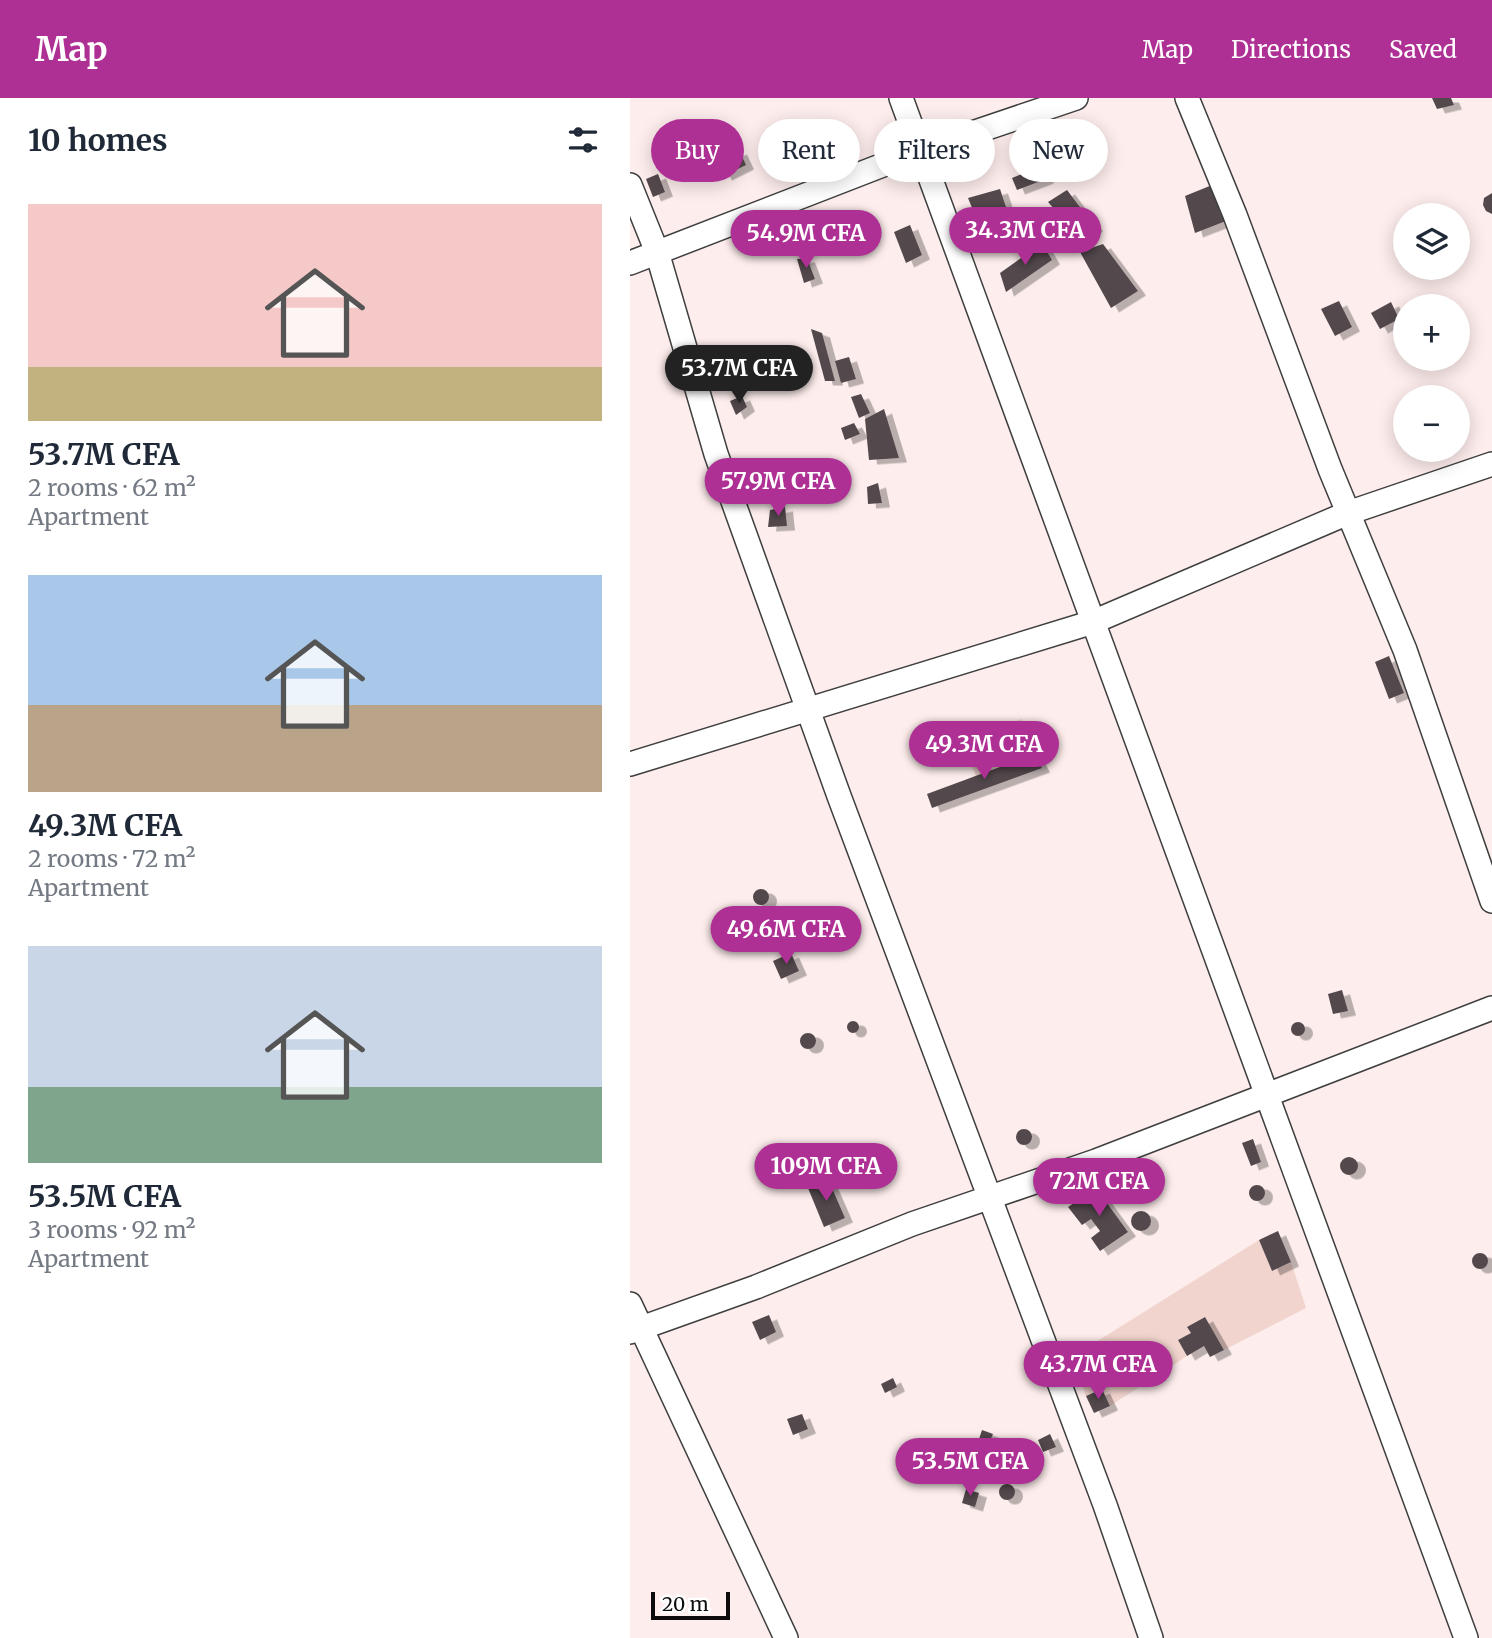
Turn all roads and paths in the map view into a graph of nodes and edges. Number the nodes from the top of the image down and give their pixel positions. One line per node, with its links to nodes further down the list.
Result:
1 (901, 98): 4 (street)
2 (1076, 98): 5 (street)
3 (1187, 98): 12 (street)
4 (908, 119)
5 (995, 125)
6 (874, 168): 9 (street)
7 (930, 182): 13 (street)
8 (630, 185): 9 (street)
9 (657, 252): 10 (street); 14 (street)
10 (630, 263)
11 (1492, 464): 12 (street)
12 (1348, 513): 13 (street); 16 (street)
13 (1093, 622): 14 (street); 18 (street)
14 (808, 708): 15 (street); 19 (street)
15 (630, 764)
16 (1492, 901)
17 (1492, 1008): 18 (street)
18 (1267, 1094): 19 (street); 24 (street)
19 (991, 1197): 21 (street); 23 (street)
20 (630, 1304): 21 (street)
21 (635, 1330): 22 (street)
22 (786, 1638)
23 (1151, 1638)
24 (1466, 1638)

